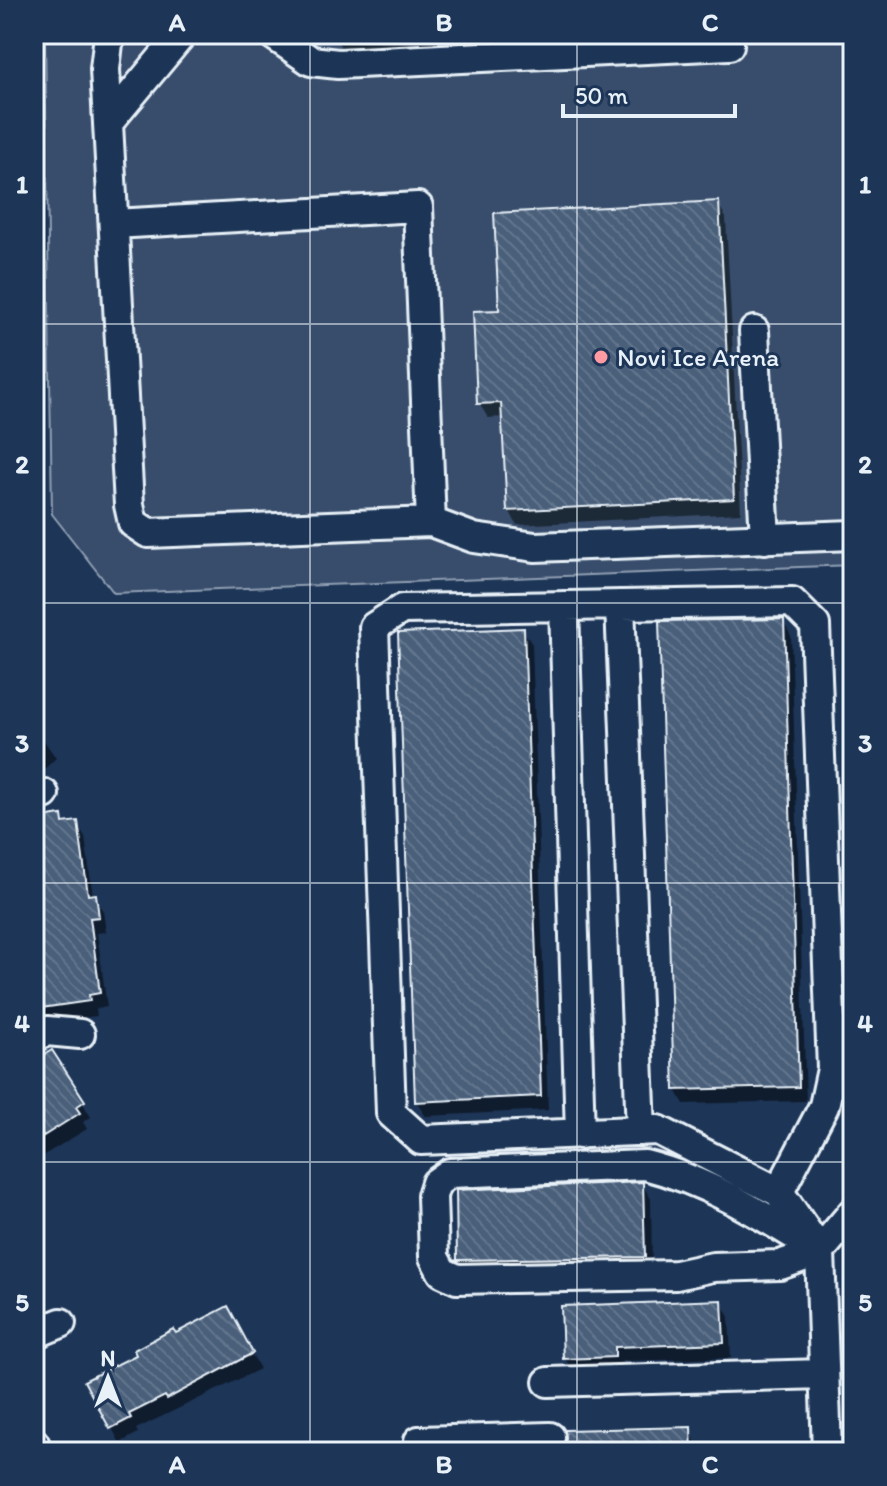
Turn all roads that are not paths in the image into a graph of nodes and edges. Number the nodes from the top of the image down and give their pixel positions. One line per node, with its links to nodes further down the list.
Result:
1 (113, 34): 6 (street)
2 (182, 34): 6 (street)
3 (272, 34): 5 (street)
4 (729, 34): 5 (street)
5 (666, 41)
6 (108, 123): 7 (street)
7 (114, 224): 9 (street); 9 (street)
8 (754, 331): 11 (street)
9 (431, 522): 11 (street)
10 (853, 535): 11 (street)
11 (765, 539)
12 (620, 605): 13 (street); 16 (street); 18 (street)
13 (564, 606): 17 (street); 17 (street)
14 (80, 1034): 15 (street)
15 (34, 1037)
16 (641, 1131): 17 (street); 18 (street)
17 (580, 1134)
18 (779, 1192): 20 (street)
19 (853, 1212): 20 (street)
20 (820, 1251): 20 (street); 23 (street)
21 (61, 1323): 22 (street)
22 (34, 1334)
23 (824, 1374): 24 (street); 29 (street)
24 (548, 1382)
25 (550, 1437): 28 (street)
26 (34, 1443): 27 (street)
27 (38, 1452)
28 (420, 1452)
29 (827, 1452)

